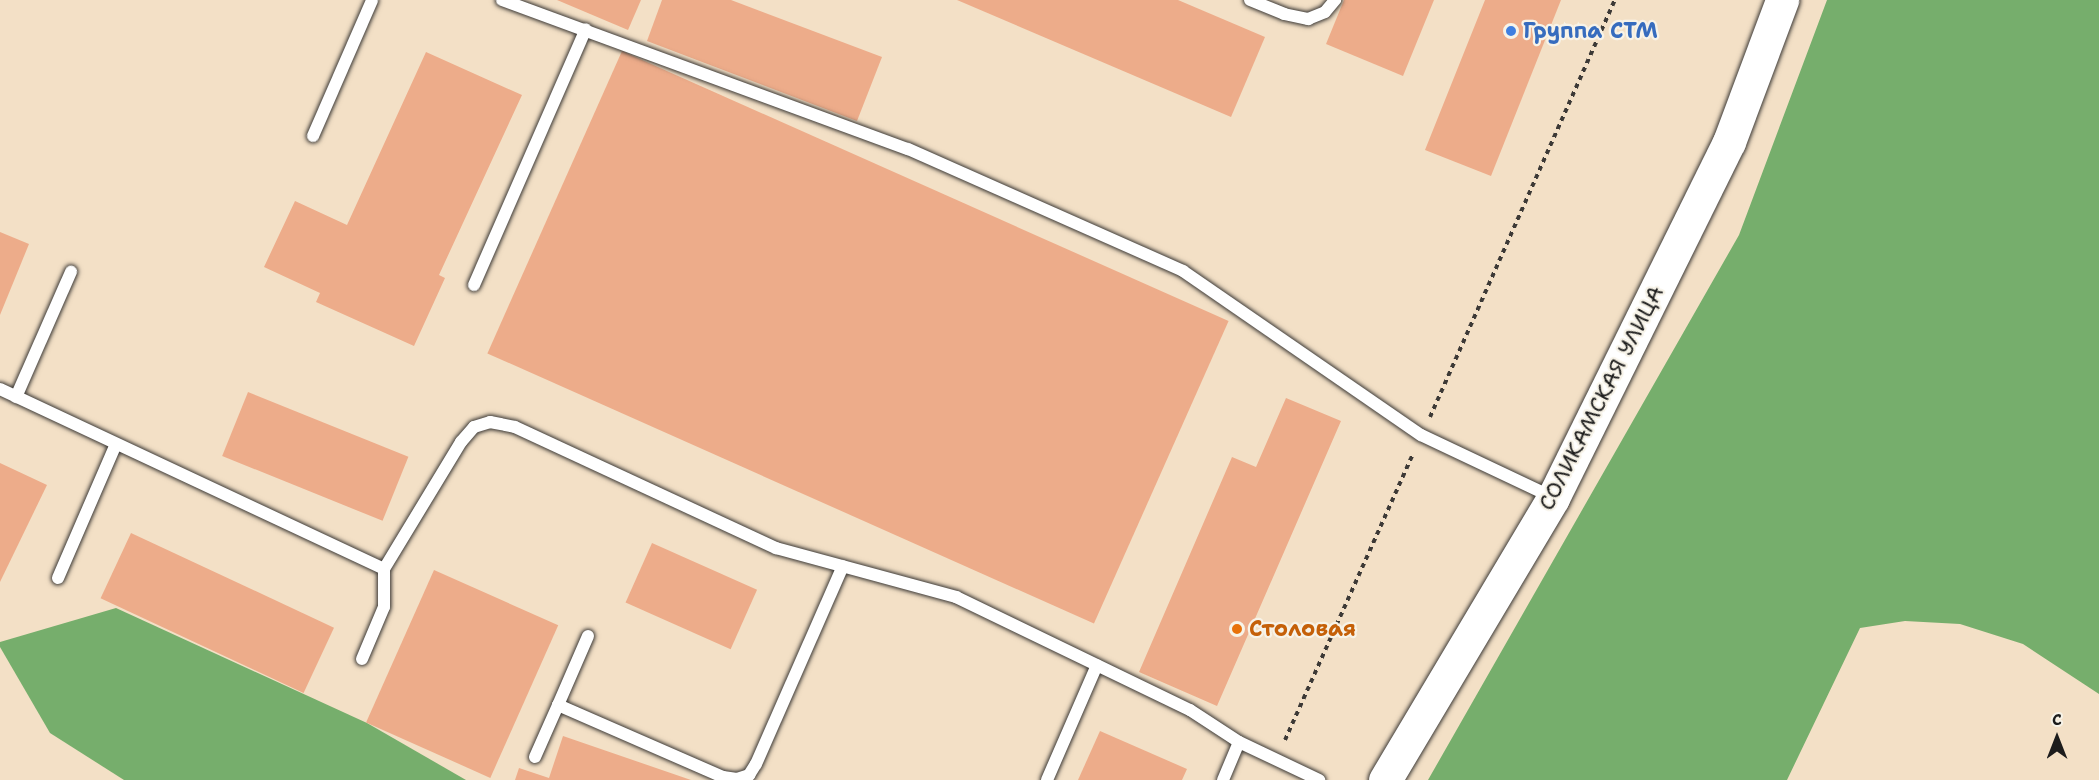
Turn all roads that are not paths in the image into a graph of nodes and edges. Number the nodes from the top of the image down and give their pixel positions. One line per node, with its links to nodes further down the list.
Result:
1 (372, 0): 7 (lane)
2 (502, 0): 6 (lane)
3 (1250, 0): 4 (lane)
4 (1335, 0)
5 (1782, 0): 13 (main road, СОЛИКАМСКАЯ УЛИЦА)
6 (585, 29): 9 (lane); 13 (lane)
7 (313, 136)
8 (71, 272): 11 (lane)
9 (474, 285)
10 (0, 390): 11 (lane)
11 (16, 397): 12 (lane)
12 (117, 444): 15 (lane); 16 (lane)
13 (1553, 498): 26 (main road, СОЛИКАМСКАЯ УЛИЦА)
14 (843, 566): 15 (lane); 19 (lane); 20 (lane)
15 (384, 569): 18 (lane)
16 (58, 578)
17 (588, 636): 20 (lane)
18 (362, 659)
19 (1097, 665): 21 (lane); 23 (lane)
20 (558, 705): 22 (lane)
21 (1239, 742): 24 (lane); 25 (lane)
22 (535, 757)
23 (1047, 780)
24 (1223, 780)
25 (1319, 780)
26 (1385, 780)

